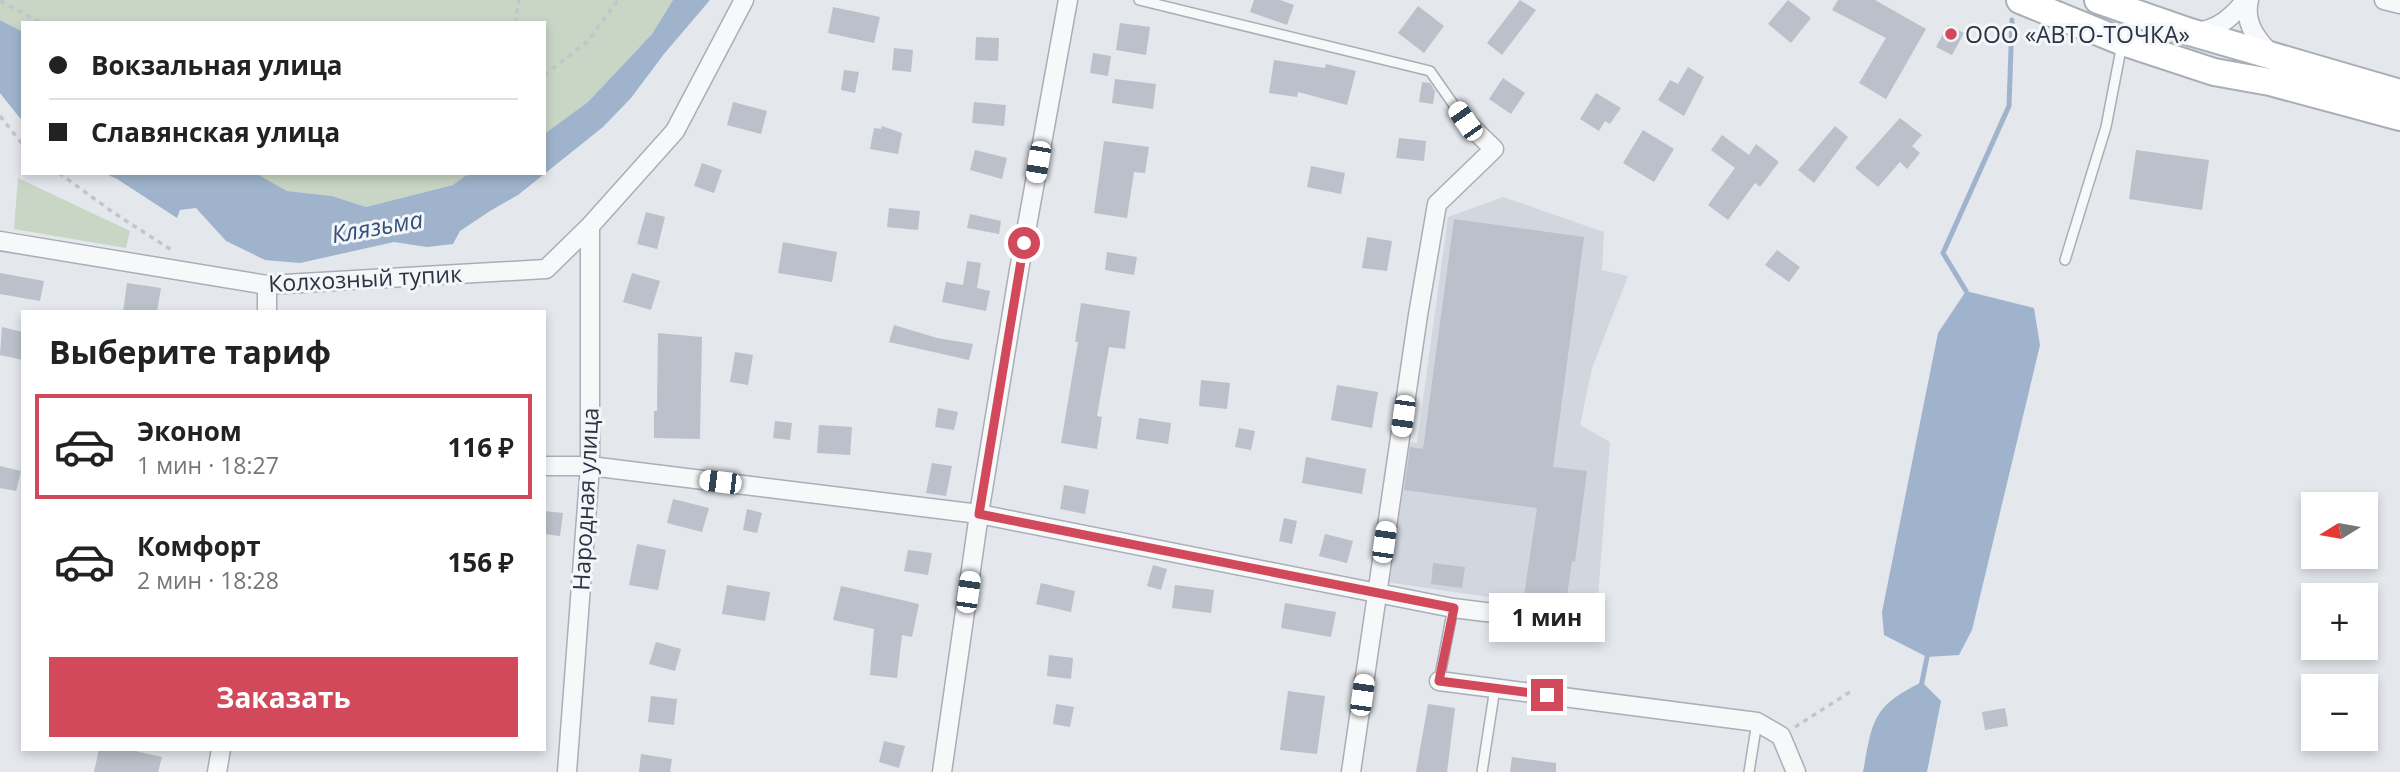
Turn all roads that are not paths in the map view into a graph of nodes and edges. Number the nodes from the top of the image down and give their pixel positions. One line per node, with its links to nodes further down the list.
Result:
1 (744, 0): 16 (street, Колхозный тупик)
2 (1068, 0): 23 (street)
3 (1139, 0): 15 (lane)
4 (2020, 0): 11 (street)
5 (2098, 0): 9 (street)
6 (2248, 0): 10 (street); 12 (street)
7 (2384, 0): 8 (street)
8 (2400, 4)
9 (2122, 5): 10 (street)
10 (2190, 32): 12 (street)
11 (2123, 42): 14 (street); 18 (lane)
12 (2273, 55): 13 (street)
13 (2400, 93)
14 (2400, 117)
15 (1465, 121): 24 (street)
16 (590, 226): 19 (street, Колхозный тупик); 22 (street, Народная улица)
17 (0, 241): 19 (street, Колхозный тупик)
18 (2065, 260)
19 (267, 285): 20 (street)
20 (267, 310)
21 (546, 466): 22 (street)
22 (590, 466): 23 (street); 32 (street, Народная улица)
23 (979, 514): 24 (street); 33 (street)
24 (1377, 592): 25 (street); 34 (street)
25 (1454, 608): 26 (street); 27 (lane)
26 (1582, 624)
27 (1439, 681): 28 (street)
28 (1495, 688): 29 (street); 35 (lane)
29 (1757, 722): 36 (lane); 37 (street)
30 (220, 751): 31 (street)
31 (217, 772)
32 (567, 772)
33 (942, 772)
34 (1351, 772)
35 (1482, 772)
36 (1749, 772)
37 (1796, 772)

